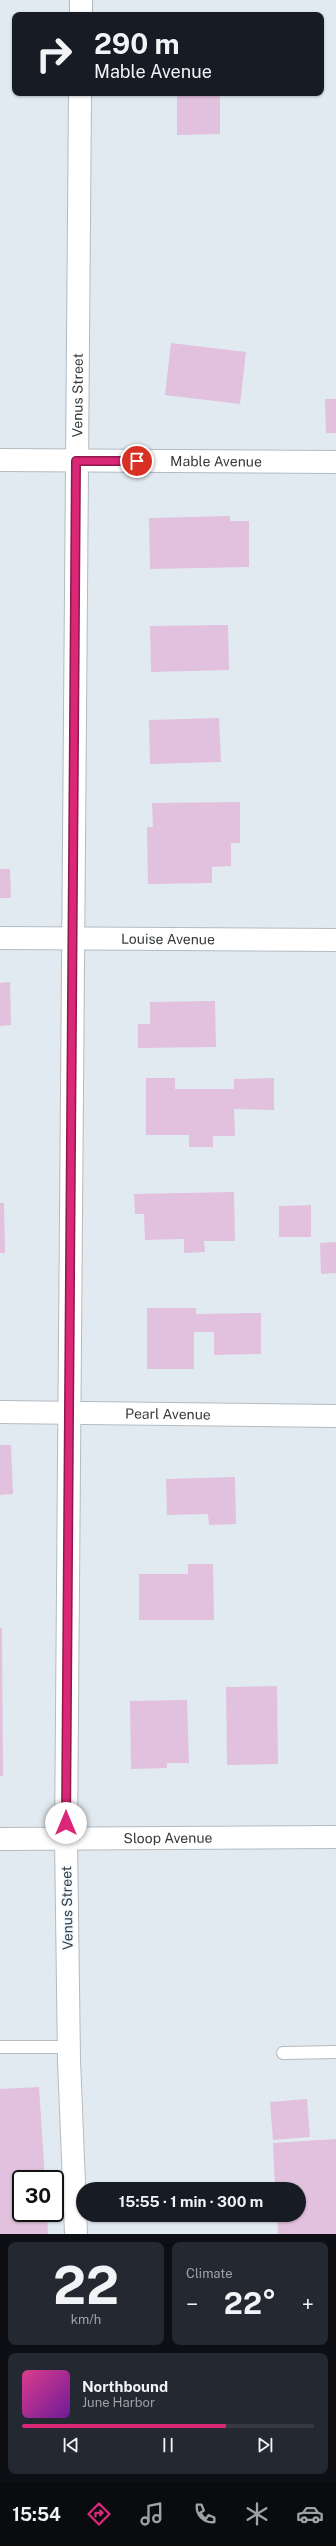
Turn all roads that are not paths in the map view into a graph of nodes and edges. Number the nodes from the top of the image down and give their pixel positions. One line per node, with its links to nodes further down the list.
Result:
1 (81, 0): 2 (street)
2 (81, 12)
3 (80, 96): 5 (street, Venus Street)
4 (0, 460): 5 (street, Mable Avenue)
5 (76, 461): 6 (street, Mable Avenue); 8 (street, Venus Street)
6 (336, 462)
7 (0, 938): 8 (street, Louise Avenue)
8 (73, 939): 9 (street, Louise Avenue); 11 (street, Venus Street)
9 (336, 940)
10 (0, 1412): 11 (street, Pearl Avenue)
11 (69, 1413): 12 (street, Pearl Avenue); 14 (street, Venus Street)
12 (336, 1416)
13 (336, 1837): 14 (street, Sloop Avenue)
14 (66, 1838): 15 (street, Sloop Avenue); 17 (street, Venus Street)
15 (0, 1839)
16 (0, 2047): 17 (lane)
17 (69, 2047): 20 (street, Venus Street)
18 (336, 2052): 19 (lane)
19 (283, 2053)
20 (76, 2234)

